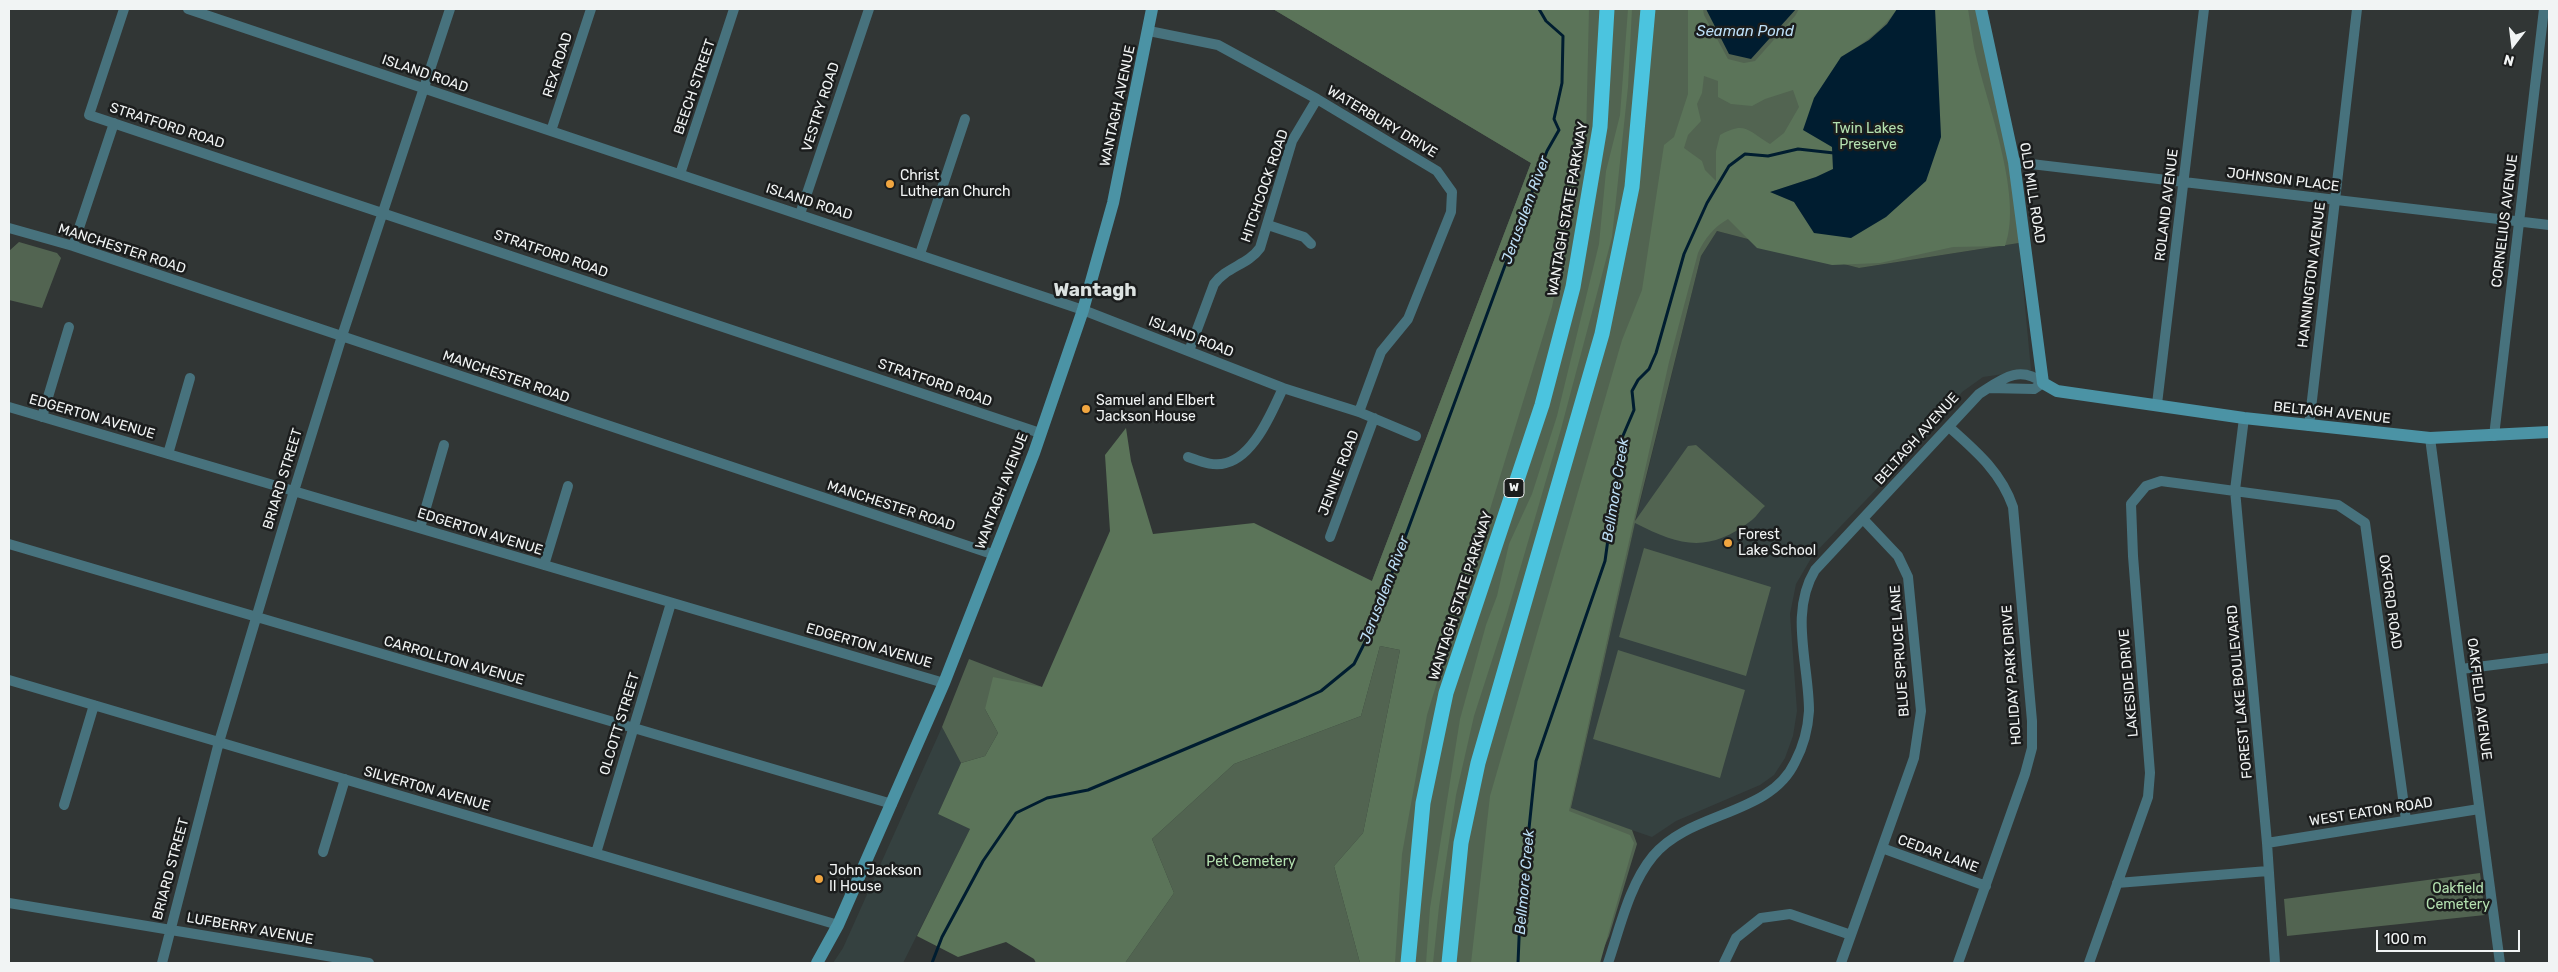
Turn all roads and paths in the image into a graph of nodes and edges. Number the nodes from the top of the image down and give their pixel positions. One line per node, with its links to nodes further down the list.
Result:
1 (124, 9): 18 (street, STRATFORD ROAD)
2 (188, 9): 15 (street, ISLAND ROAD)
3 (450, 9): 15 (street, BRIARD STREET)
4 (591, 9): 19 (street, REX ROAD)
5 (734, 9): 21 (street, BEECH STREET)
6 (869, 9): 25 (street, VESTRY ROAD)
7 (1152, 9): 14 (main road, WANTAGH AVENUE)
8 (1607, 9): 93 (highway, WANTAGH STATE PARKWAY / W)
9 (1648, 9): 94 (highway)
10 (1981, 9): 20 (main road, OLD MILL ROAD)
11 (2204, 9): 22 (street, ROLAND AVENUE)
12 (2357, 9): 23 (street, HANNINGTON AVENUE)
13 (2544, 9): 26 (street, CORNELIUS AVENUE)
14 (1148, 31): 16 (street, WATERBURY DRIVE); 33 (main road, WANTAGH AVENUE)
15 (425, 88): 19 (street, ISLAND ROAD); 24 (street, BRIARD STREET)
16 (1317, 99): 27 (street, HITCHCOCK ROAD); 42 (street, WATERBURY DRIVE)
17 (965, 119): 32 (street)
18 (114, 123): 24 (street, STRATFORD ROAD); 31 (street)
19 (552, 131): 21 (street, ISLAND ROAD)
20 (2014, 162): 22 (street, JOHNSON PLACE); 38 (main road, OLD MILL ROAD)
21 (680, 174): 25 (street, ISLAND ROAD)
22 (2183, 182): 23 (street, JOHNSON PLACE); 40 (street, ROLAND AVENUE)
23 (2335, 200): 26 (street, JOHNSON PLACE); 46 (street, HANNINGTON AVENUE)
24 (383, 212): 35 (street, BRIARD STREET); 49 (street, STRATFORD ROAD)
25 (800, 214): 32 (street, ISLAND ROAD)
26 (2519, 222): 28 (street, JOHNSON PLACE); 51 (street, CORNELIUS AVENUE)
27 (1268, 224): 30 (street); 36 (street, HITCHCOCK ROAD)
28 (2549, 225)
29 (9, 228): 31 (street, MANCHESTER ROAD)
30 (1311, 244)
31 (73, 246): 35 (street, MANCHESTER ROAD)
32 (920, 254): 33 (street, ISLAND ROAD)
33 (1083, 310): 36 (street, ISLAND ROAD); 49 (main road, WANTAGH AVENUE)
34 (69, 327): 43 (street)
35 (342, 336): 58 (street, BRIARD STREET); 63 (street, MANCHESTER ROAD)
36 (1189, 351): 39 (street, ISLAND ROAD)
37 (190, 378): 54 (street)
38 (2043, 383): 40 (main road, BELTAGH AVENUE); 47 (street, BELTAGH AVENUE)
39 (1283, 388): 42 (street, ISLAND ROAD); 55 (street)
40 (2157, 404): 45 (main road, BELTAGH AVENUE)
41 (9, 407): 43 (street, EDGERTON AVENUE)
42 (1359, 412): 44 (street, ISLAND ROAD)
43 (42, 417): 54 (street, EDGERTON AVENUE)
44 (1374, 418): 50 (street, ISLAND ROAD); 61 (street, JENNIE ROAD)
45 (2244, 418): 46 (main road, BELTAGH AVENUE); 57 (street, FOREST LAKE BOULEVARD)
46 (2309, 426): 52 (main road, BELTAGH AVENUE)
47 (1949, 427): 59 (street, BELTAGH AVENUE); 85 (street, HOLIDAY PARK DRIVE)
48 (2549, 432): 51 (main road, BELTAGH AVENUE)
49 (1040, 433): 63 (main road, WANTAGH AVENUE)
50 (1416, 436)
51 (2494, 436): 52 (main road, BELTAGH AVENUE)
52 (2430, 438): 68 (street, OAKFIELD AVENUE)
53 (444, 445): 60 (street)
54 (168, 454): 58 (street, EDGERTON AVENUE)
55 (1188, 457)
56 (568, 486): 64 (street)
57 (2235, 490): 78 (street, OXFORD ROAD); 79 (street, FOREST LAKE BOULEVARD); 84 (street, LAKESIDE DRIVE)
58 (294, 491): 60 (street, EDGERTON AVENUE); 66 (street, BRIARD STREET)
59 (1864, 520): 80 (street, BLUE SPRUCE LANE); 95 (street, BELTAGH AVENUE)
60 (420, 528): 64 (street, EDGERTON AVENUE)
61 (1330, 536)
62 (9, 544): 66 (street, CARROLLTON AVENUE)
63 (995, 555): 70 (main road, WANTAGH AVENUE)
64 (544, 565): 65 (street, EDGERTON AVENUE)
65 (671, 603): 70 (street, EDGERTON AVENUE); 72 (street, OLCOTT STREET)
66 (256, 616): 72 (street, CARROLLTON AVENUE); 73 (street, BRIARD STREET)
67 (2549, 658): 68 (street)
68 (2461, 669): 77 (street, OAKFIELD AVENUE)
69 (9, 680): 71 (street, SILVERTON AVENUE)
70 (944, 682): 75 (main road, WANTAGH AVENUE)
71 (94, 705): 73 (street, SILVERTON AVENUE); 76 (street)
72 (633, 728): 75 (street, CARROLLTON AVENUE); 82 (street, OLCOTT STREET)
73 (219, 742): 74 (street, SILVERTON AVENUE); 88 (street, BRIARD STREET)
74 (345, 779): 81 (street); 82 (street, SILVERTON AVENUE)
75 (892, 804): 87 (main road, WANTAGH AVENUE)
76 (64, 805)
77 (2479, 809): 78 (street, WEST EATON ROAD); 101 (street, OAKFIELD AVENUE)
78 (2406, 820): 79 (street, WEST EATON ROAD)
79 (2267, 843): 83 (street, FOREST LAKE BOULEVARD)
80 (1882, 848): 85 (street, CEDAR LANE); 89 (street, BLUE SPRUCE LANE)
81 (323, 852)
82 (596, 853): 87 (street, SILVERTON AVENUE)
83 (2268, 871): 84 (street); 100 (street, FOREST LAKE BOULEVARD)
84 (2117, 883): 99 (street, LAKESIDE DRIVE)
85 (1986, 886): 98 (street, HOLIDAY PARK DRIVE)
86 (9, 903): 88 (street, LUFBERRY AVENUE)
87 (838, 925): 92 (main road, WANTAGH AVENUE)
88 (169, 930): 90 (street, BRIARD STREET); 91 (street, LUFBERRY AVENUE)
89 (1851, 936): 96 (street); 97 (street, BLUE SPRUCE LANE)
90 (162, 963)
91 (369, 963)
92 (817, 963)
93 (1408, 963)
94 (1449, 963)
95 (1608, 963)
96 (1724, 963)
97 (1841, 963)
98 (1958, 963)
99 (2089, 963)
100 (2276, 963)
101 (2500, 963)

